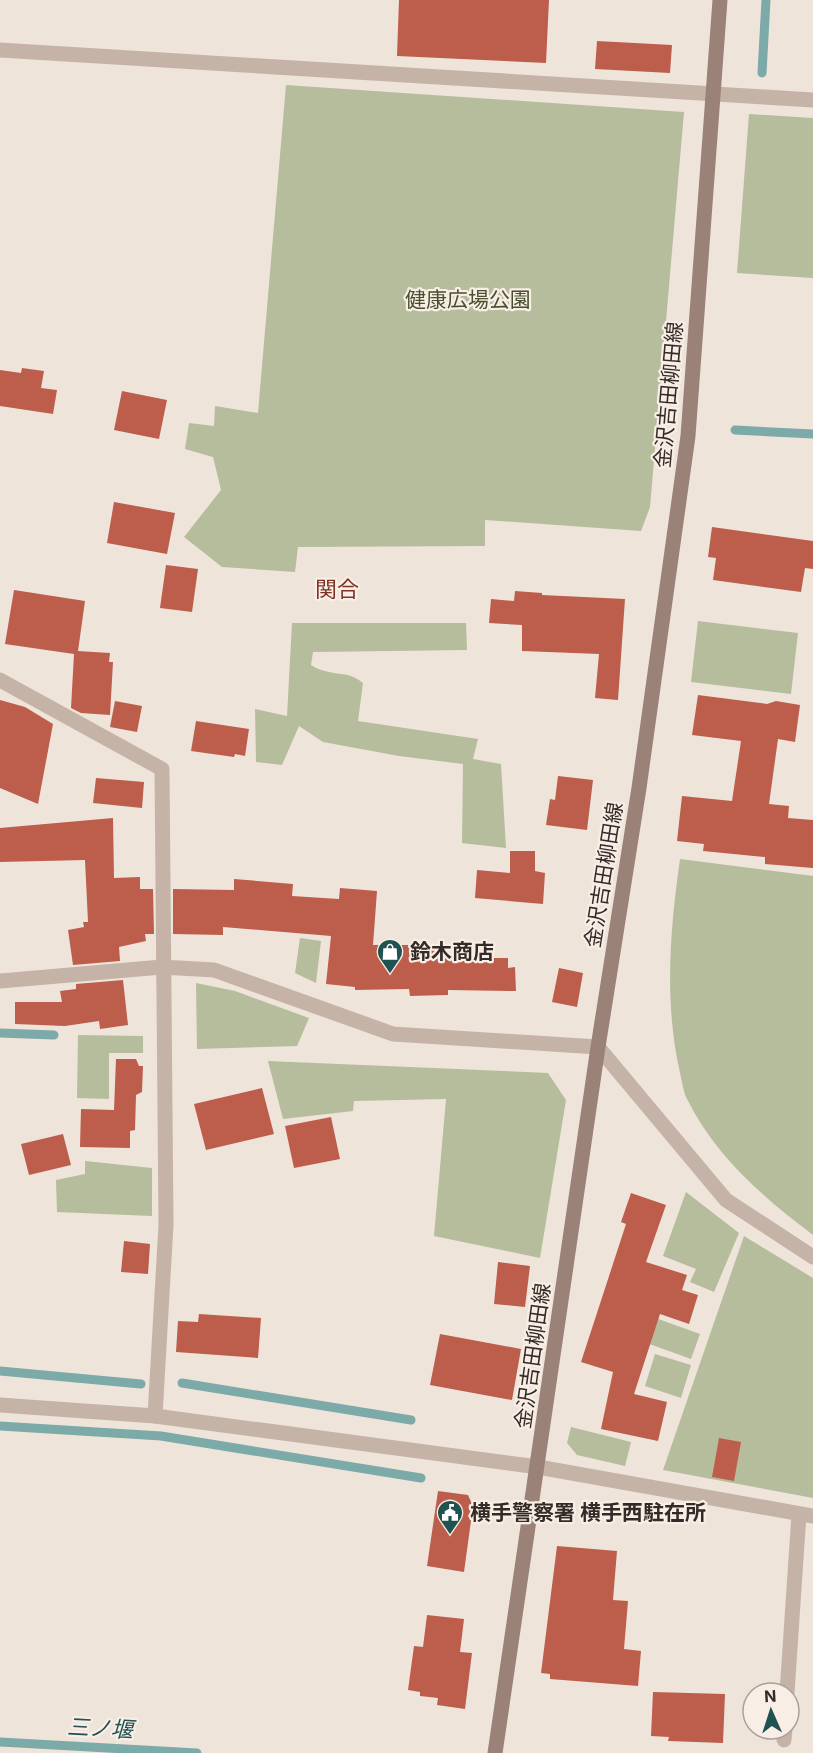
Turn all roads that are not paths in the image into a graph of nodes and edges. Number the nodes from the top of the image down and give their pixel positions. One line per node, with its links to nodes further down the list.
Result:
1 (720, 0): 3 (main road, 金沢吉田柳田線)
2 (0, 50): 3 (street)
3 (715, 94): 4 (street); 8 (main road, 金沢吉田柳田線)
4 (813, 100)
5 (0, 680): 6 (street)
6 (162, 967): 7 (street); 8 (street); 11 (street)
7 (0, 981)
8 (598, 1047): 9 (street); 12 (main road, 金沢吉田柳田線)
9 (813, 1257)
10 (0, 1405): 11 (street)
11 (155, 1416): 12 (street)
12 (538, 1467): 13 (street); 15 (main road, 金沢吉田柳田線)
13 (806, 1515): 14 (street)
14 (788, 1681)
15 (495, 1753)

